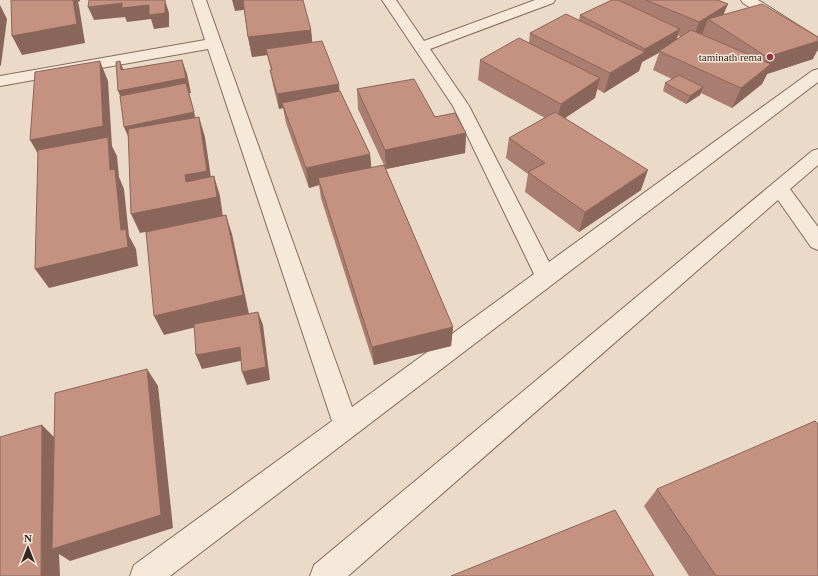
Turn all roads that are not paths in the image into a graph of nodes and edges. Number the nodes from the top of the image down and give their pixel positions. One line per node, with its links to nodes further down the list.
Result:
1 (199, 0): 5 (street)
2 (389, 0): 7 (street)
3 (548, 0): 7 (street)
4 (748, 0): 6 (street)
5 (214, 43): 9 (street); 14 (street)
6 (818, 45)
7 (421, 47): 13 (street)
8 (818, 74): 13 (street)
9 (0, 81)
10 (818, 155): 11 (street)
11 (779, 188): 12 (street); 15 (street)
12 (818, 242)
13 (546, 276): 14 (street)
14 (346, 426): 16 (street)
15 (338, 571)
16 (145, 576)

